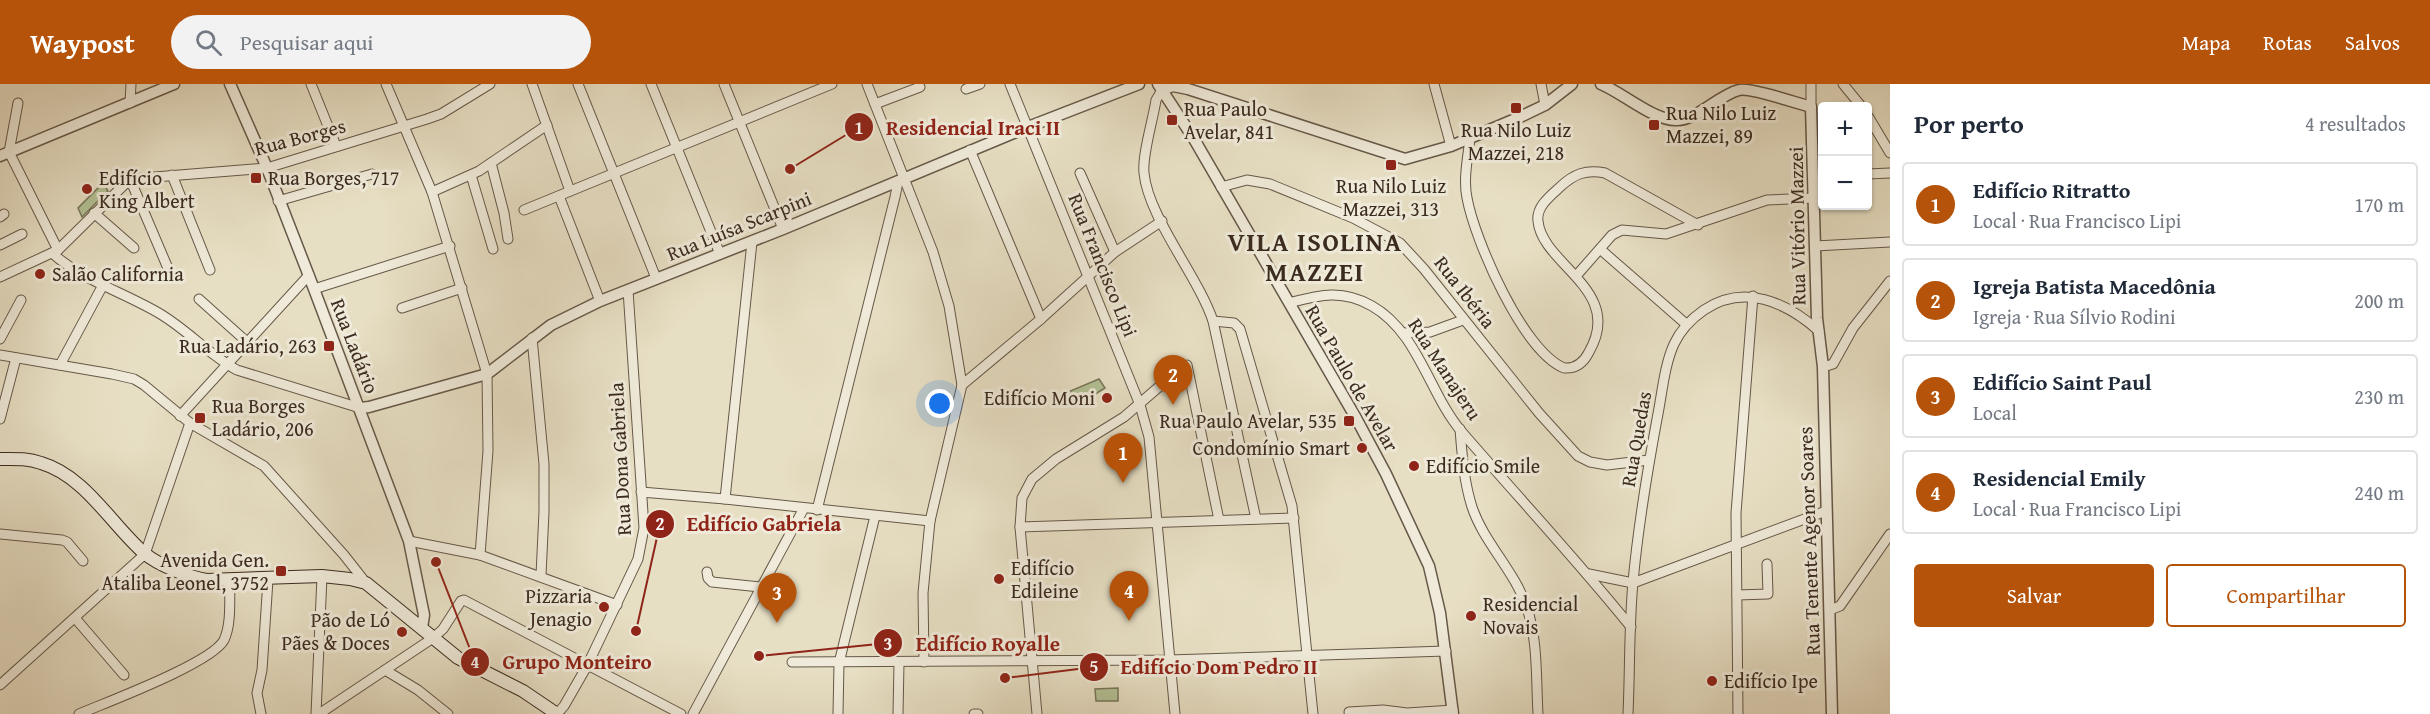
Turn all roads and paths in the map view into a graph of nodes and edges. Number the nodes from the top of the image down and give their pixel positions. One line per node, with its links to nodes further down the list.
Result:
1 (131, 84): 28 (street)
2 (174, 84): 28 (street)
3 (230, 84): 45 (street, Rua Ladário)
4 (311, 84): 38 (street)
5 (386, 84): 35 (street)
6 (490, 84): 35 (street, Rua Borges)
7 (532, 84): 34 (street)
8 (578, 84): 46 (street)
9 (651, 84): 40 (street)
10 (724, 84): 32 (street)
11 (832, 84): 32 (street)
12 (867, 84): 29 (street)
13 (980, 84): 25 (street)
14 (1010, 84): 36 (street, Rua Francisco Lipi)
15 (1139, 84): 36 (street, Rua Luísa Scarpini)
16 (1434, 84): 39 (street)
17 (1541, 84): 30 (street)
18 (1572, 84): 30 (street)
19 (1601, 84): 22 (street)
20 (1811, 84): 31 (street, Rua Vitório Mazzei)
21 (1843, 84): 26 (street)
22 (1748, 86): 31 (street)
23 (920, 87): 29 (street)
24 (1160, 87): 39 (street); 56 (street, Rua Paulo de Avelar); 64 (street)
25 (966, 90)
26 (1858, 102)
27 (18, 103): 43 (street)
28 (130, 103): 43 (street)
29 (875, 104): 55 (street)
30 (1545, 105): 37 (street)
31 (1811, 107): 53 (street, Rua Vitório Mazzei)
32 (739, 122): 40 (street); 66 (street)
33 (1872, 124): 42 (street)
34 (548, 125): 44 (street); 57 (street)
35 (405, 126): 38 (street, Rua Borges); 58 (street)
36 (1028, 127): 41 (street, Rua Luísa Scarpini); 85 (street, Rua Francisco Lipi)
37 (1470, 138): 39 (street); 83 (street)
38 (336, 146): 45 (street, Rua Borges)
39 (1451, 146)
40 (676, 147): 46 (street); 79 (street)
41 (970, 150): 55 (street, Rua Luísa Scarpini); 98 (street)
42 (1890, 153)
43 (4, 154): 77 (street)
44 (491, 163): 52 (street); 68 (street)
45 (267, 168): 51 (street, Rua Borges); 61 (street, Rua Ladário)
46 (613, 173): 57 (street); 86 (street)
47 (1080, 173): 78 (street)
48 (1890, 173): 50 (street)
49 (372, 174): 61 (street)
50 (1872, 174)
51 (172, 175): 54 (street, Rua Borges); 81 (street)
52 (471, 175): 58 (street); 75 (street)
53 (1818, 176): 60 (street, Rua Vitório Mazzei)
54 (130, 179): 63 (street); 80 (street)
55 (901, 180): 66 (street, Rua Luísa Scarpini); 113 (street); 127 (street)
56 (1221, 187): 96 (street, Rua Paulo de Avelar); 99 (street, Rua Ibéria)
57 (570, 191): 59 (street)
58 (432, 192): 72 (street)
59 (559, 196): 62 (street); 95 (street)
60 (1814, 198): 65 (street); 73 (street, Rua Vitório Mazzei)
61 (278, 201): 82 (street, Rua Ladário)
62 (525, 210)
63 (94, 213): 74 (street); 77 (street)
64 (1162, 221): 78 (street); 100 (street)
65 (1698, 225): 76 (street); 83 (street)
66 (783, 229): 69 (street, Rua Luísa Scarpini)
67 (22, 234): 71 (street)
68 (508, 239)
69 (752, 242): 79 (street, Rua Luísa Scarpini); 125 (street)
70 (1890, 242): 73 (street)
71 (0, 244)
72 (450, 246): 89 (street); 90 (street)
73 (1815, 246): 102 (street, Rua Vitório Mazzei)
74 (134, 248)
75 (493, 249)
76 (1600, 249): 83 (street); 101 (street)
77 (55, 251): 84 (street); 88 (street)
78 (1115, 252): 85 (street)
79 (720, 254): 86 (street, Rua Luísa Scarpini)
80 (167, 266)
81 (210, 270)
82 (309, 275): 90 (street, Rua Ladário); 106 (street)
83 (1576, 276)
84 (0, 277)
85 (1087, 277): 98 (street); 114 (street, Rua Francisco Lipi)
86 (656, 278): 91 (street, Rua Luísa Scarpini)
87 (1890, 281): 111 (street)
88 (103, 285): 109 (street); 110 (street)
89 (462, 288): 97 (street); 112 (street)
90 (314, 289): 115 (street, Rua Ladário)
91 (628, 290): 95 (street, Rua Luísa Scarpini); 124 (street, Rua Dona Gabriela)
92 (1753, 296): 101 (street, Rua Quedas); 102 (street, Rua Quedas); 139 (street)
93 (199, 299): 106 (street)
94 (21, 300): 105 (street)
95 (600, 301): 104 (street, Rua Luísa Scarpini)
96 (1289, 303): 103 (street, Rua Manajeru); 160 (street, Rua Paulo de Avelar)
97 (402, 308)
98 (1041, 319): 113 (street)
99 (1463, 320): 103 (street); 123 (street, Rua Ibéria)
100 (1213, 321): 130 (street); 131 (street)
101 (1686, 324): 123 (street, Rua Quedas)
102 (1819, 331): 111 (street, Rua Vitório Mazzei)
103 (1403, 333): 119 (street, Rua Manajeru)
104 (532, 338): 112 (street, Rua Luísa Scarpini); 146 (street)
105 (0, 339)
106 (247, 342): 109 (street)
107 (0, 355): 108 (street)
108 (16, 358): 110 (street); 117 (street)
109 (227, 364): 115 (street); 116 (street)
110 (60, 365): 116 (street)
111 (1823, 367): 128 (street, Rua Tenente Agenor Soares)
112 (487, 374): 115 (street, Rua Luísa Scarpini); 141 (street)
113 (962, 385): 133 (street)
114 (1140, 405): 132 (street); 134 (street, Rua Francisco Lipi); 135 (street)
115 (360, 408): 138 (street, Rua Ladário)
116 (180, 416): 118 (street)
117 (0, 419)
118 (190, 423): 140 (street); 150 (street)
119 (1460, 429): 120 (street, Rua Manajeru); 121 (street)
120 (1475, 445): 121 (street); 145 (street, Rua Manajeru)
121 (1462, 457): 188 (street)
122 (0, 459): 140 (main road)
123 (1649, 460): 151 (street, Rua Quedas)
124 (642, 492): 125 (street); 154 (street, Rua Dona Gabriela)
125 (725, 499): 126 (street)
126 (804, 508): 127 (street); 152 (street)
127 (817, 510): 129 (street)
128 (1826, 511): 139 (street); 155 (street, Rua Tenente Agenor Soares)
129 (875, 516): 133 (street); 166 (street)
130 (1294, 518): 131 (street); 161 (street)
131 (1256, 519): 132 (street)
132 (1219, 520): 134 (street)
133 (930, 521): 165 (street)
134 (1158, 522): 135 (street); 163 (street, Rua Francisco Lipi)
135 (1020, 527): 162 (street)
136 (0, 534): 142 (street)
137 (1890, 534): 155 (street)
138 (409, 541): 141 (street); 158 (street, Rua Ladário)
139 (1735, 546): 151 (street); 153 (street)
140 (145, 554): 148 (main road); 156 (street)
141 (480, 555): 146 (street)
142 (83, 561)
143 (1767, 564): 153 (street)
144 (707, 572): 152 (street)
145 (1589, 574): 151 (street); 157 (street, Rua Manajeru)
146 (541, 575): 154 (street)
147 (322, 576): 149 (main road); 150 (main road); 176 (street)
148 (230, 580): 149 (main road); 174 (street)
149 (268, 580): 175 (street)
150 (366, 583): 158 (main road)
151 (1633, 583): 157 (street, Rua Quedas)
152 (760, 587): 180 (street)
153 (1737, 595): 190 (street)
154 (617, 605): 168 (street, Rua Dona Gabriela)
155 (1830, 610): 191 (street, Rua Tenente Agenor Soares)
156 (75, 618): 170 (street); 171 (street)
157 (1631, 627): 189 (street, Rua Quedas)
158 (422, 628): 159 (main road)
159 (433, 638): 168 (street); 169 (street); 178 (main road)
160 (1446, 651): 161 (street); 173 (street, Rua Paulo de Avelar)
161 (1307, 655): 163 (street); 187 (street)
162 (1032, 660): 163 (street); 165 (street); 185 (street)
163 (1169, 660): 186 (street, Rua Francisco Lipi)
164 (792, 662): 166 (street)
165 (924, 662): 167 (street)
166 (839, 663): 167 (street); 181 (street)
167 (899, 663): 182 (street)
168 (587, 666): 178 (street, Rua Dona Gabriela); 179 (street)
169 (385, 670): 176 (street); 177 (street)
170 (124, 675)
171 (0, 685)
172 (1349, 712): 173 (street)
173 (1453, 712)
174 (79, 714)
175 (261, 714)
176 (318, 714)
177 (448, 714)
178 (557, 714)
179 (681, 714)
180 (693, 714)
181 (838, 714)
182 (898, 714)
183 (974, 714): 184 (street)
184 (978, 714)
185 (1037, 714)
186 (1175, 714)
187 (1313, 714)
188 (1538, 714)
189 (1628, 714)
190 (1738, 714)
191 (1832, 714)

